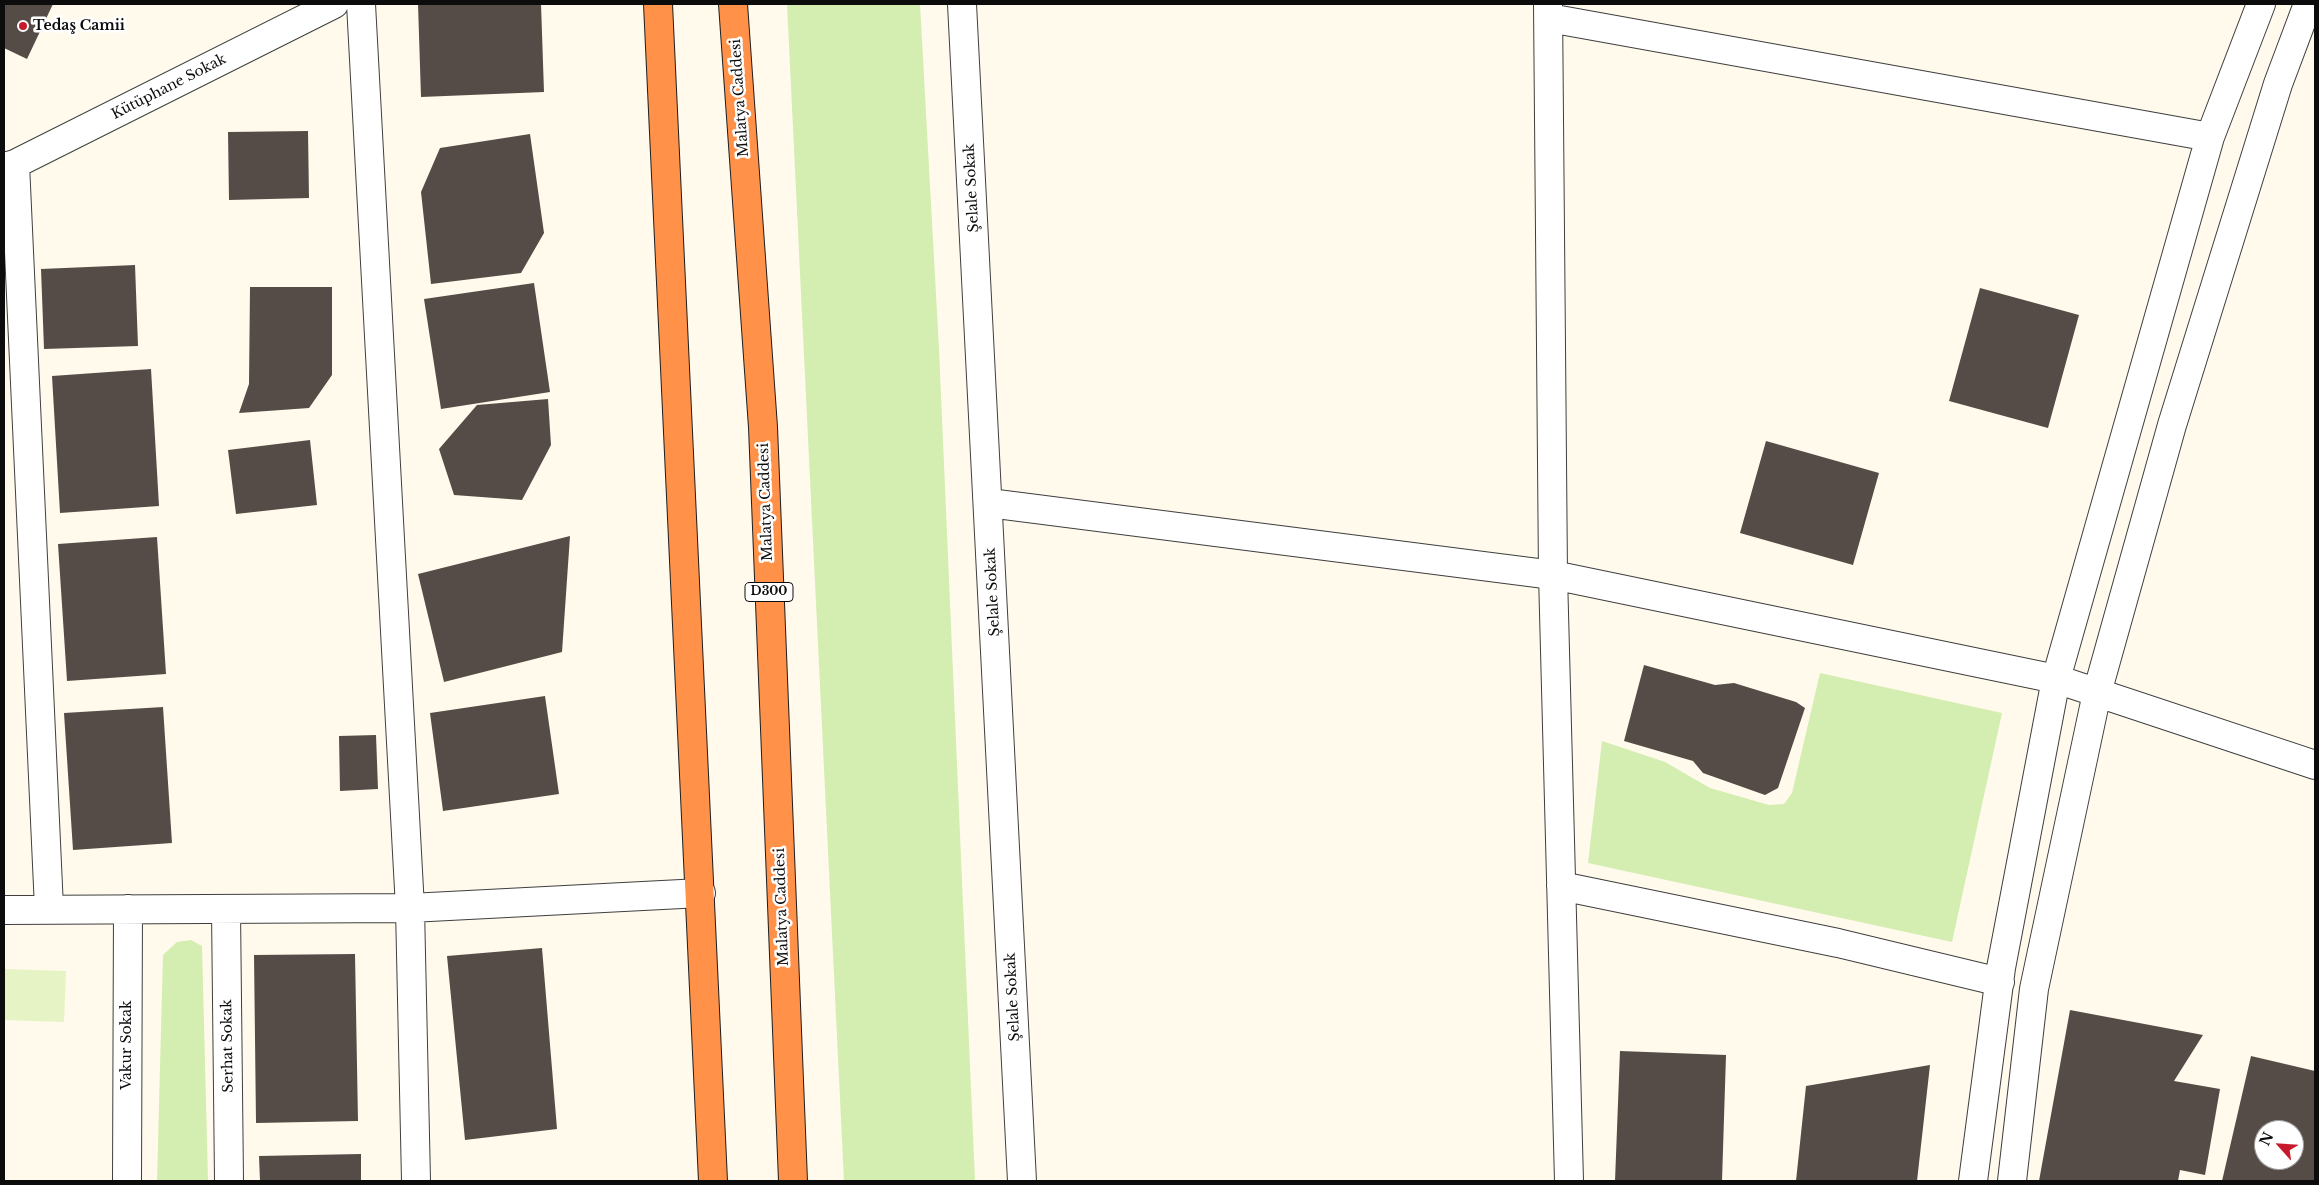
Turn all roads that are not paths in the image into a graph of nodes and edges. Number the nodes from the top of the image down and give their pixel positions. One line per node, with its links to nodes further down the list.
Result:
1 (334, 4): 10 (street, Kütüphane Sokak)
2 (361, 4): 20 (street)
3 (658, 4): 17 (highway)
4 (733, 4): 28 (highway, Malatya Caddesi / D300)
5 (962, 4): 11 (street, Şelale Sokak)
6 (2261, 4): 9 (street)
7 (2308, 4): 14 (street)
8 (1548, 11): 9 (street); 12 (street)
9 (2210, 137): 13 (street)
10 (9, 166): 18 (street)
11 (988, 503): 12 (street); 29 (street, Şelale Sokak)
12 (1553, 575): 13 (street); 16 (street)
13 (2056, 679): 14 (street); 23 (street)
14 (2097, 693): 15 (street); 32 (street)
15 (2315, 765)
16 (1561, 886): 23 (street); 30 (street)
17 (700, 893): 20 (street); 27 (highway)
18 (49, 908): 19 (street); 21 (street)
19 (128, 908): 22 (street); 24 (street, Vakur Sokak)
20 (410, 908): 22 (street); 26 (street)
21 (4, 910)
22 (226, 910): 25 (street, Serhat Sokak)
23 (2000, 982): 31 (street)
24 (126, 1181)
25 (230, 1181)
26 (416, 1181)
27 (713, 1181)
28 (793, 1181)
29 (1022, 1181)
30 (1569, 1181)
31 (1974, 1181)
32 (2012, 1181)

